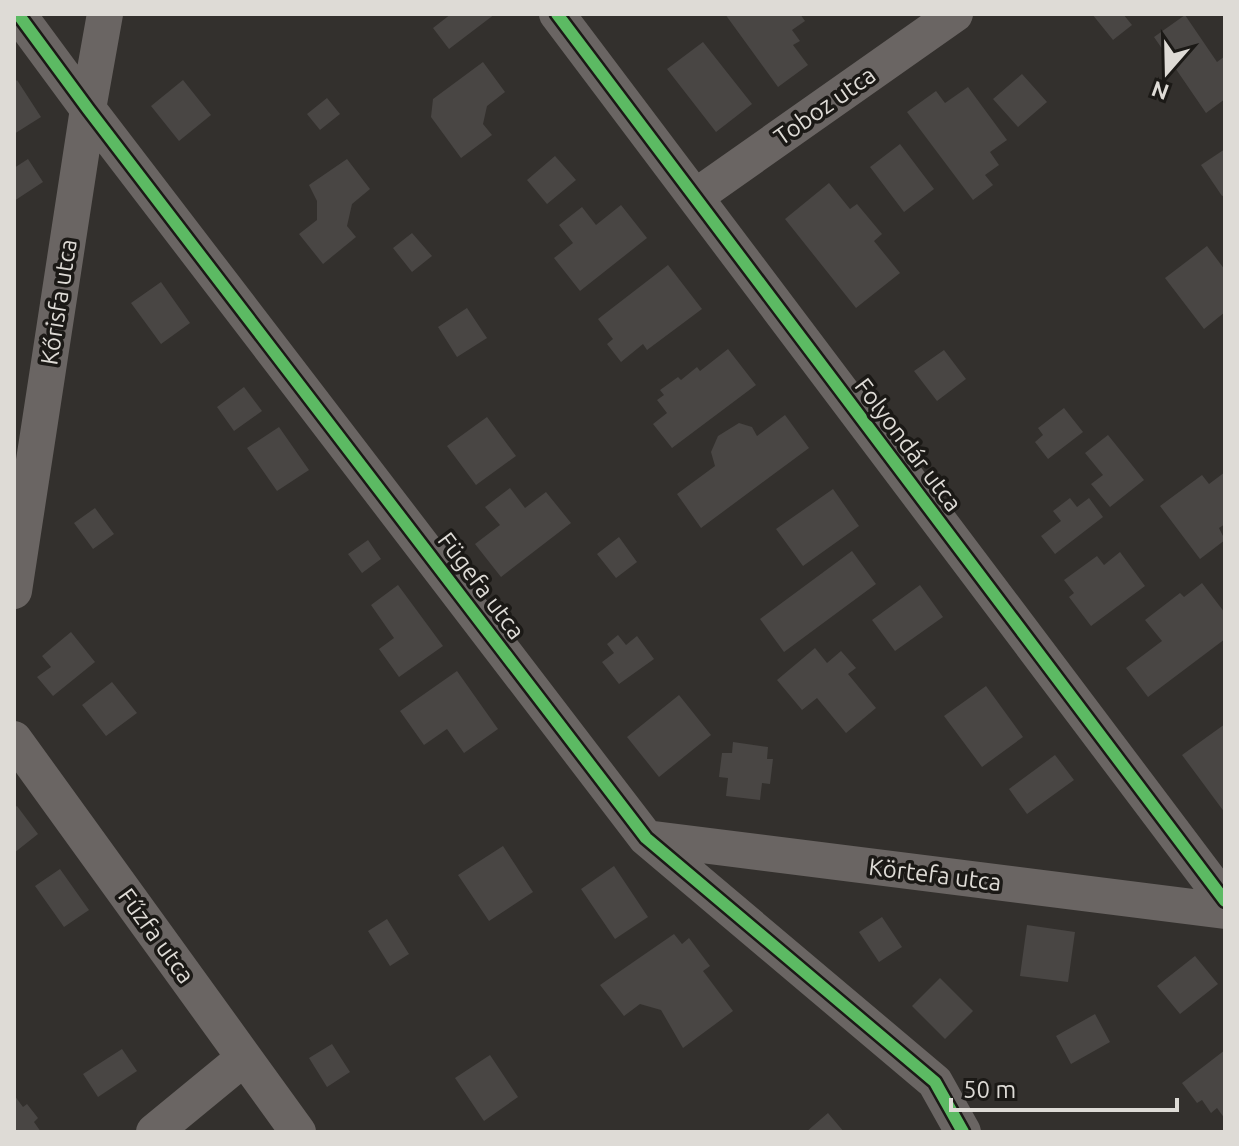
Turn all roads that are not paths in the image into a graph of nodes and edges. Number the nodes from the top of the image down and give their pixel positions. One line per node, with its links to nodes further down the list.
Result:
1 (18, 14): 5 (street, Fügefa utca)
2 (105, 14): 5 (street, Kőrisfa utca)
3 (557, 14): 6 (street, Folyondár utca)
4 (955, 14): 6 (street, Toboz utca)
5 (88, 109): 7 (street, Kőrisfa utca); 9 (street, Fügefa utca)
6 (695, 197): 10 (street, Folyondár utca)
7 (14, 591)
8 (14, 739): 11 (street, Fűzfa utca)
9 (646, 838): 10 (street, Körtefa utca); 14 (street, Fügefa utca)
10 (1222, 894)
11 (244, 1058): 12 (street); 13 (street, Fűzfa utca)
12 (154, 1132)
13 (298, 1132)
14 (963, 1132)

